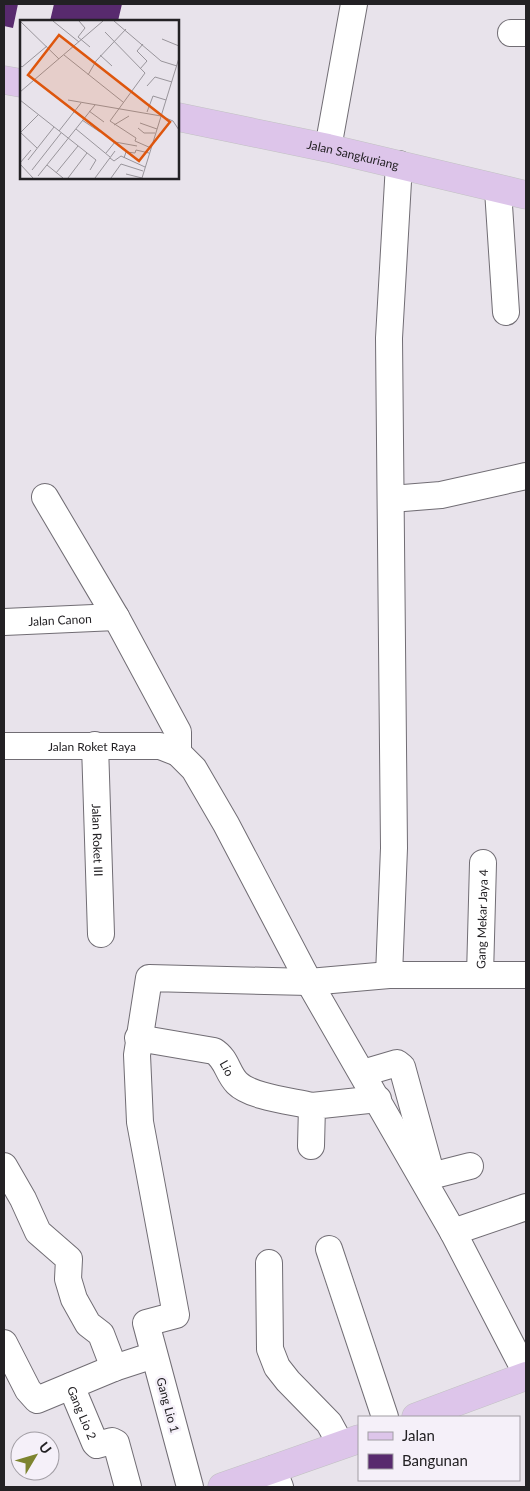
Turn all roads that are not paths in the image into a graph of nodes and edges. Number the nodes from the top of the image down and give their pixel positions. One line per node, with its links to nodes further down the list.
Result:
1 (354, 4): 5 (street)
2 (4, 80): 3 (main road)
3 (20, 83)
4 (179, 117): 5 (main road, Jalan Sangkuriang)
5 (328, 148): 6 (main road, Jalan Sangkuriang)
6 (399, 164): 7 (main road, Jalan Sangkuriang); 12 (street)
7 (498, 190): 8 (main road, Jalan Sangkuriang); 9 (street)
8 (526, 195)
9 (506, 312)
10 (526, 476): 12 (street)
11 (46, 497): 13 (street)
12 (391, 499): 20 (street)
13 (116, 617): 14 (street, Jalan Canon); 17 (street)
14 (4, 622)
15 (95, 745): 16 (street, Jalan Roket Raya); 17 (street, Jalan Roket Raya); 19 (street, Jalan Roket III)
16 (4, 746)
17 (178, 753): 23 (street)
18 (483, 863): 21 (street, Gang Mekar Jaya 4)
19 (101, 934)
20 (389, 975): 21 (street); 23 (street)
21 (480, 975): 22 (street)
22 (526, 975)
23 (308, 982): 24 (street); 25 (street)
24 (138, 1038): 27 (street, Lio); 37 (street, Gang Lio 1)
25 (364, 1073): 26 (street); 31 (street)
26 (378, 1099): 27 (street, Lio); 31 (street)
27 (312, 1106): 28 (street)
28 (311, 1146)
29 (4, 1166): 38 (street)
30 (470, 1166): 31 (street)
31 (428, 1177): 33 (street)
32 (515, 1210): 33 (street)
33 (453, 1232): 39 (street)
34 (329, 1249): 41 (street)
35 (269, 1263): 43 (street)
36 (4, 1343): 40 (street, Gang Lio 2)
37 (154, 1356): 38 (street); 46 (street, Gang Lio 1)
38 (114, 1368): 40 (street)
39 (526, 1374): 42 (main road)
40 (71, 1386): 45 (street, Gang Lio 2)
41 (385, 1416)
42 (419, 1416)
43 (350, 1442): 44 (main road)
44 (276, 1478): 47 (main road)
45 (128, 1487)
46 (190, 1487)
47 (222, 1487)

